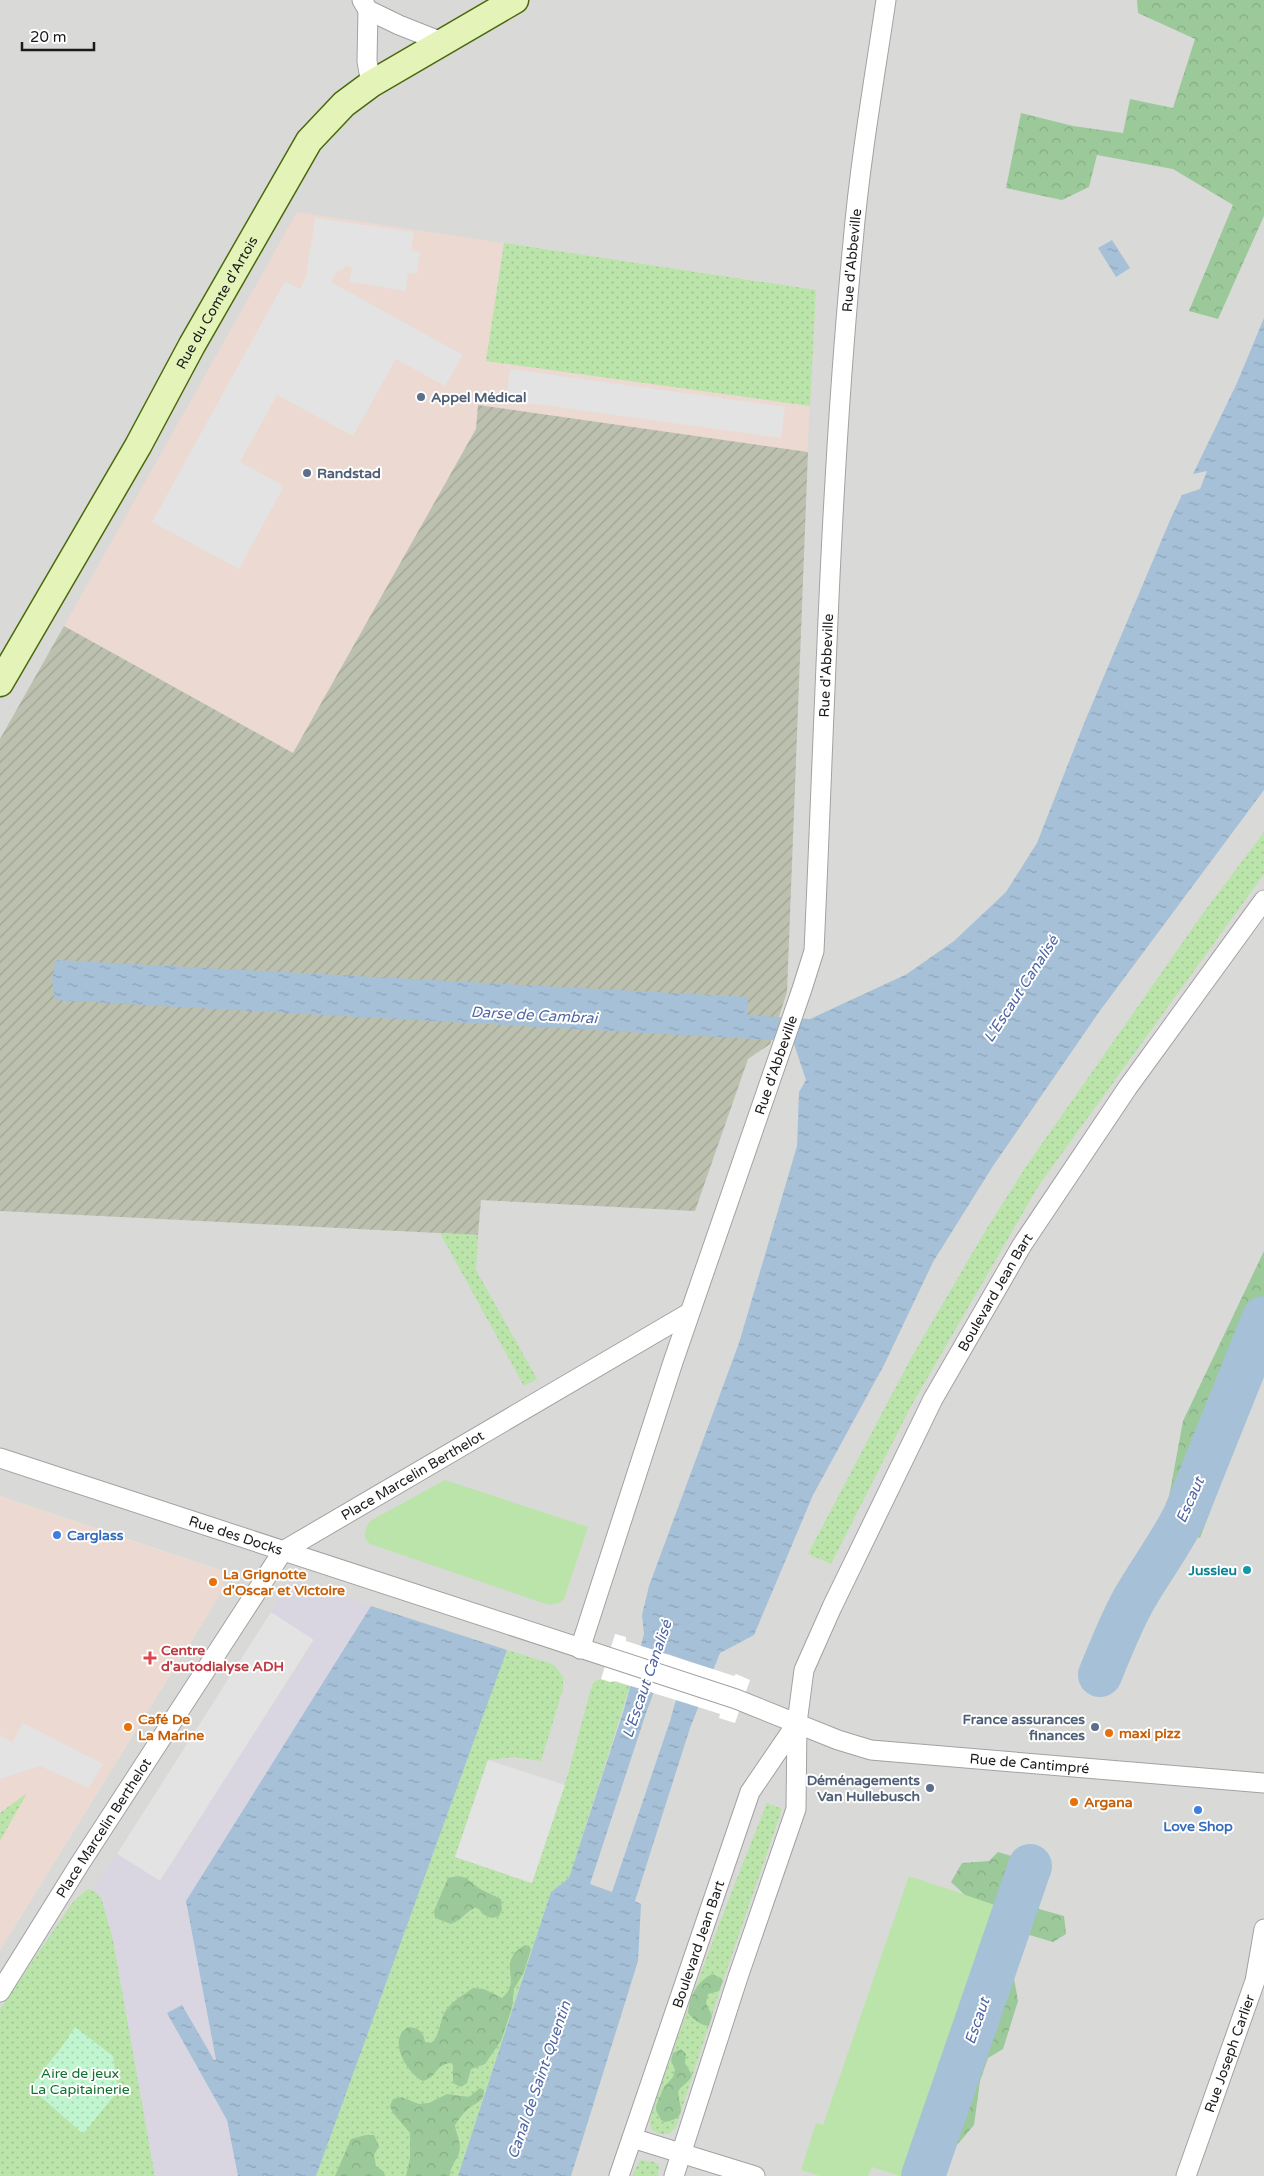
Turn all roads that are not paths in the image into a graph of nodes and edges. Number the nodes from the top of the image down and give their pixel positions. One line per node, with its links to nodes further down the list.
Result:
1 (515, 0): 4 (main road, Rue du Comte d'Artois)
2 (886, 0): 8 (street, Rue d'Abbeville)
3 (365, 5): 4 (street); 5 (street)
4 (442, 42): 5 (main road, Rue du Comte d'Artois)
5 (370, 84): 6 (main road, Rue du Comte d'Artois)
6 (0, 683)
7 (1264, 900): 13 (street, Boulevard Jean Bart)
8 (690, 1313): 10 (street, Place Marcelin Berthelot); 11 (street)
9 (0, 1458): 10 (street, Rue des Docks)
10 (283, 1551): 11 (street, Rue des Docks); 16 (street, Place Marcelin Berthelot)
11 (580, 1649): 12 (street, Rue des Docks)
12 (749, 1704): 13 (street, Rue de Cantimpré)
13 (798, 1723): 14 (street, Rue de Cantimpré); 17 (street, Boulevard Jean Bart); 18 (street, Boulevard Jean Bart)
14 (1264, 1783)
15 (1264, 1929): 22 (street, Rue Joseph Carlier)
16 (0, 1992)
17 (632, 2138): 18 (street); 19 (street, Boulevard Jean Bart)
18 (680, 2153): 20 (street, Boulevard Jean Bart); 21 (street)
19 (619, 2176)
20 (674, 2176)
21 (755, 2176)
22 (1186, 2176)

